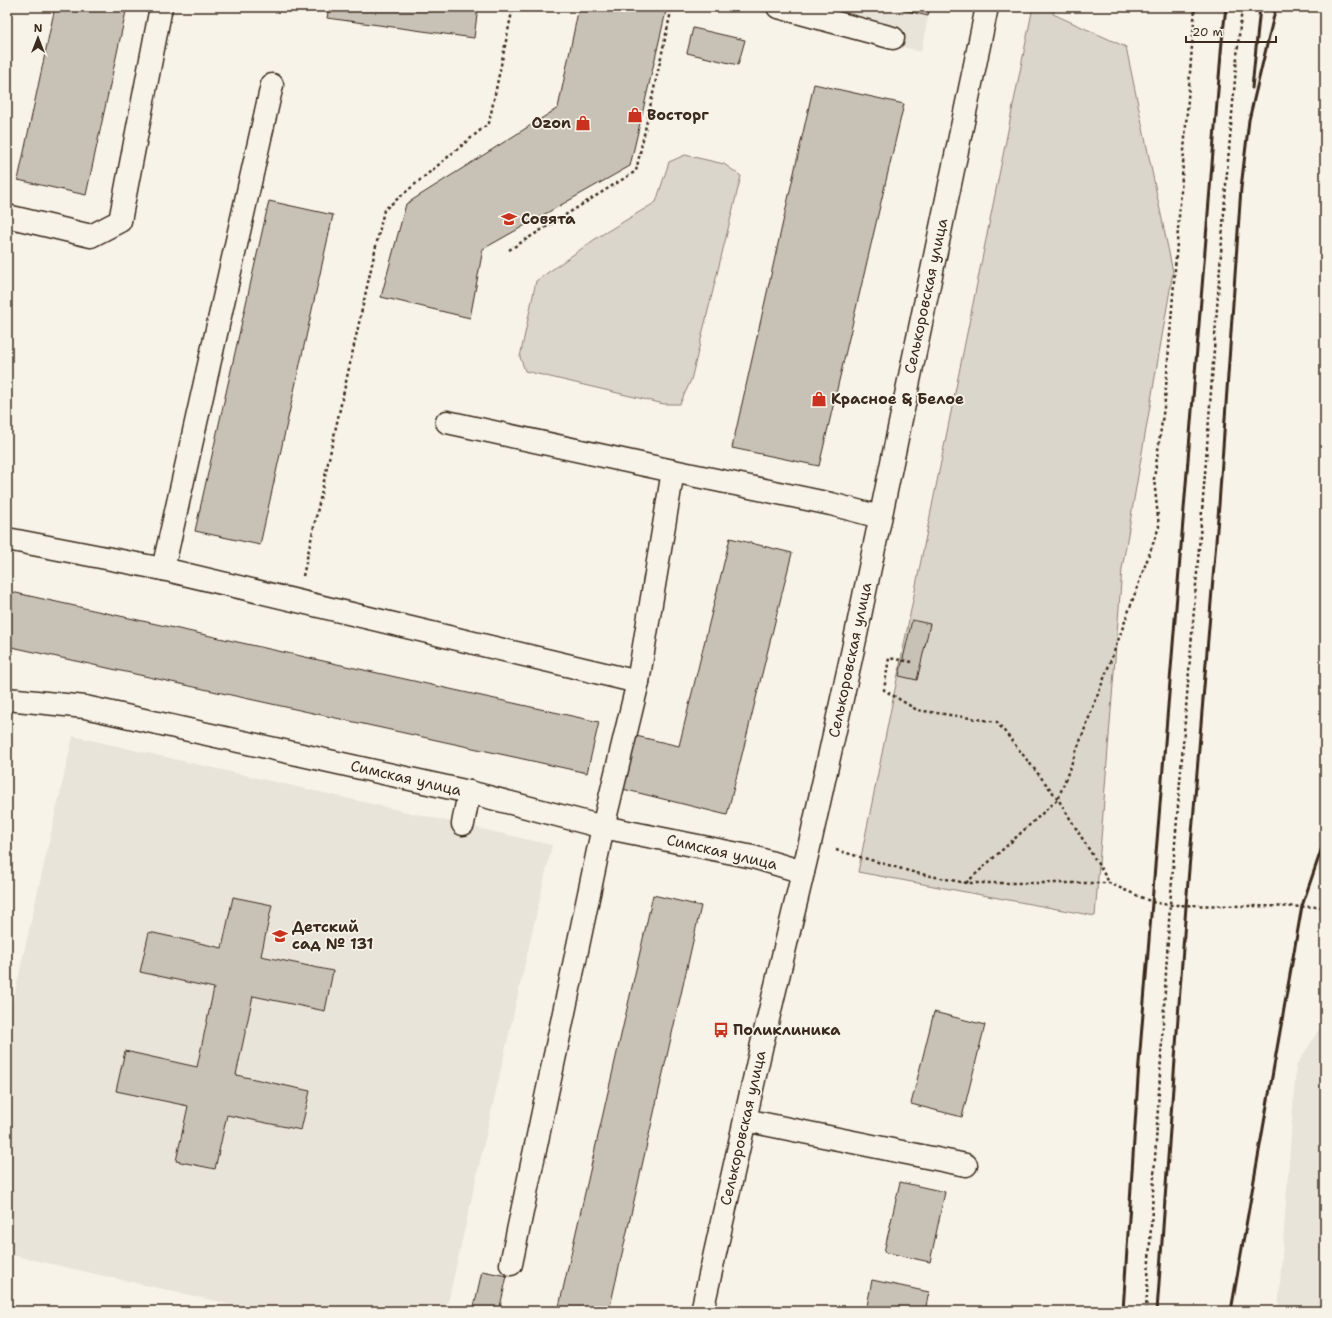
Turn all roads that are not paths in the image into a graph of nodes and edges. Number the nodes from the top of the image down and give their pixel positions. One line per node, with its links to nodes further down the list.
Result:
1 (161, 7): 6 (main road)
2 (778, 7): 4 (main road)
3 (987, 7): 9 (main road, Селькоровская улица)
4 (893, 38)
5 (272, 85): 11 (main road)
6 (7, 216)
7 (447, 422): 8 (main road)
8 (673, 471): 9 (main road); 12 (main road)
9 (880, 517): 17 (main road, Селькоровская улица)
10 (7, 539): 11 (main road)
11 (163, 569): 12 (main road)
12 (638, 682): 16 (main road)
13 (7, 699): 14 (main road, Симская улица)
14 (469, 792): 15 (main road); 16 (main road, Симская улица)
15 (463, 824)
16 (603, 826): 17 (main road, Симская улица); 20 (main road)
17 (803, 872): 18 (main road, Селькоровская улица)
18 (744, 1120): 19 (main road); 21 (main road, Селькоровская улица)
19 (966, 1166)
20 (510, 1264)
21 (702, 1311)

